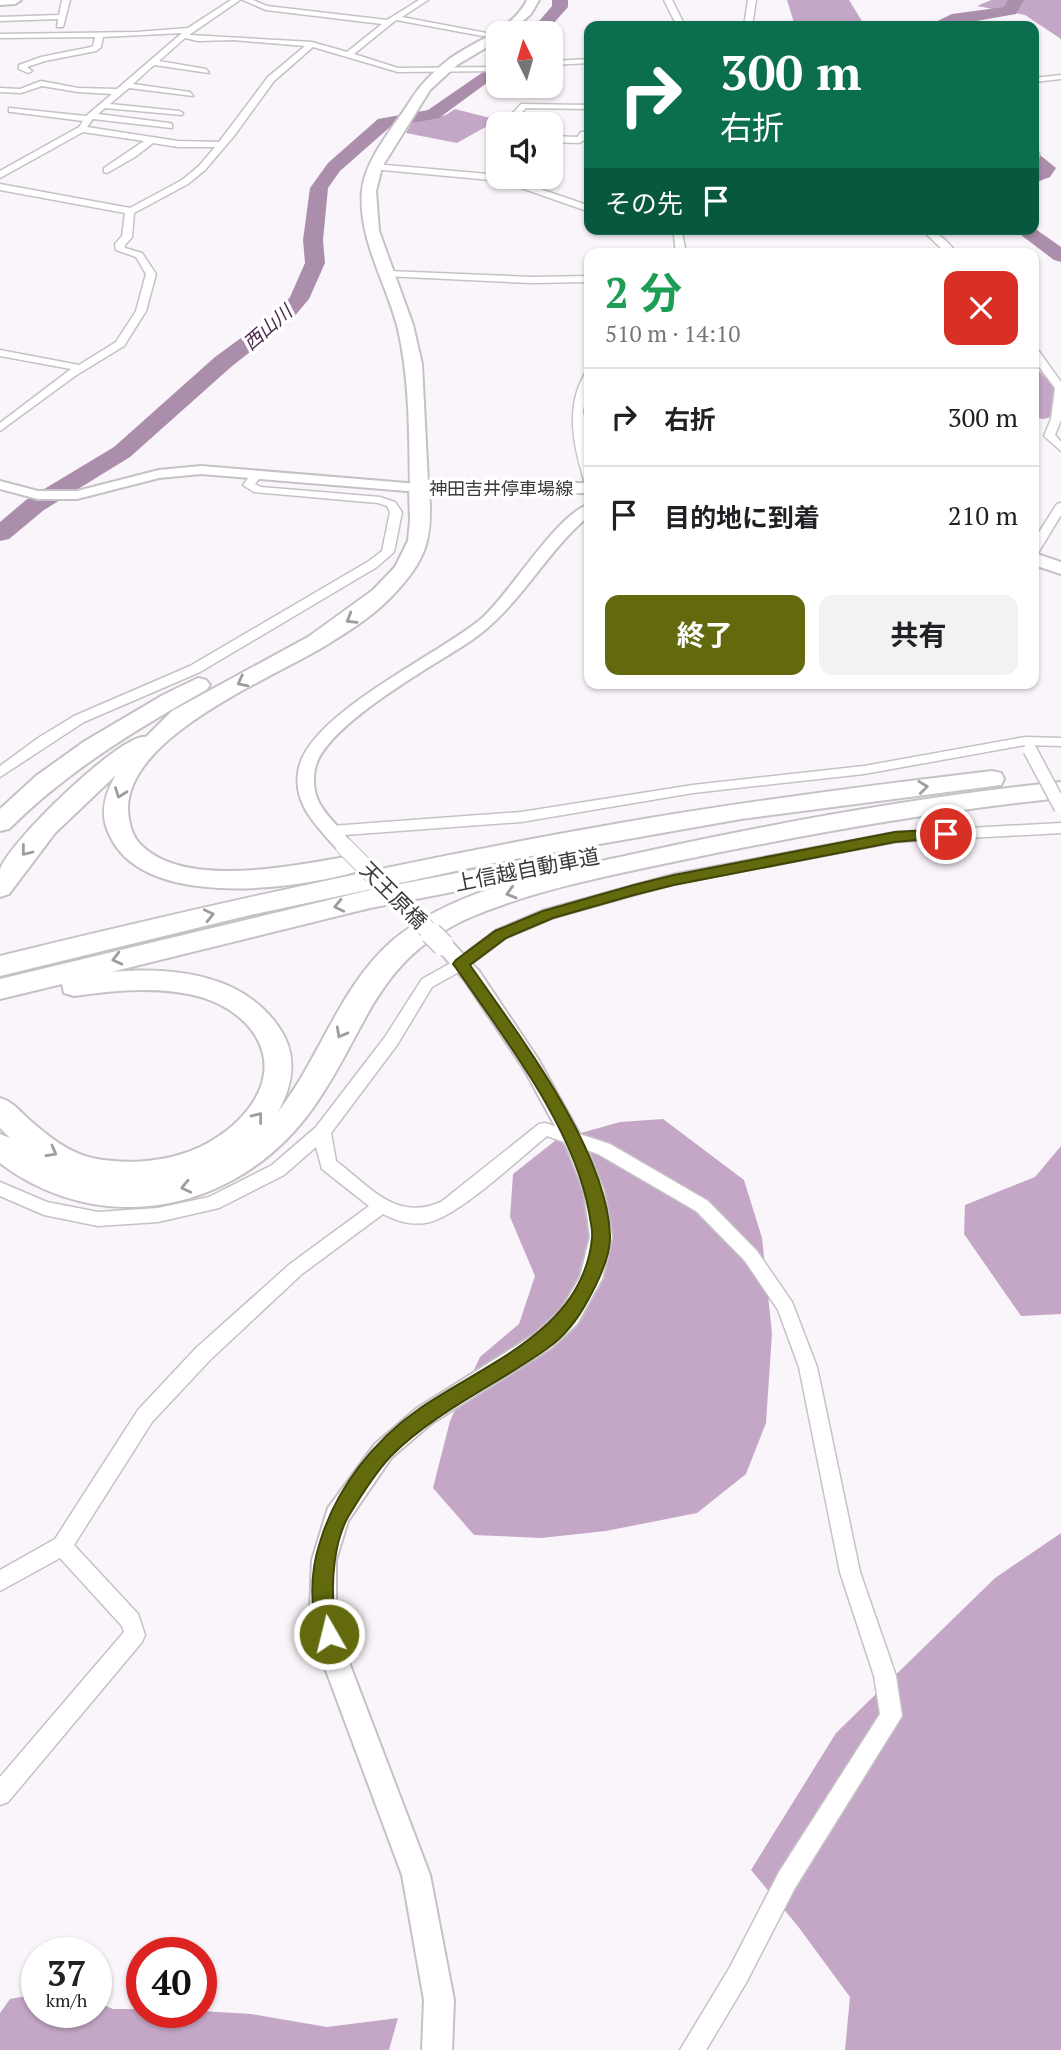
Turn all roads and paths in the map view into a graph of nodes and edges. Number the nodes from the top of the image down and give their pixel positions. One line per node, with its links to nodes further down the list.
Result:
1 (15, 0): 9 (highway)
2 (66, 0): 14 (street)
3 (236, 0): 21 (street)
4 (247, 0): 13 (street)
5 (424, 0): 15 (street)
6 (533, 0): 17 (main road, 神田吉井停車場線)
7 (667, 0): 18 (street)
8 (752, 0): 19 (street)
9 (0, 1)
10 (291, 2): 11 (street)
11 (310, 4)
12 (343, 4): 13 (street)
13 (330, 14): 20 (street)
14 (61, 17): 16 (street); 24 (street)
15 (397, 18): 20 (street); 22 (street)
16 (0, 19)
17 (516, 21)
18 (678, 21)
19 (749, 21)
20 (388, 22): 30 (street)
21 (187, 33): 23 (street); 26 (street); 32 (street)
22 (486, 33)
23 (99, 34): 24 (street); 36 (street)
24 (59, 35): 25 (street)
25 (0, 36)
26 (233, 38): 28 (street); 29 (street)
27 (486, 43): 35 (main road, 神田吉井停車場線)
28 (312, 44): 30 (street); 56 (street)
29 (209, 50)
30 (347, 55): 35 (street)
31 (584, 61): 33 (street)
32 (155, 62): 37 (street); 40 (street)
33 (564, 62)
34 (486, 69): 35 (street)
35 (442, 70): 57 (main road, 神田吉井停車場線)
36 (28, 71)
37 (206, 71)
38 (1061, 77): 39 (street)
39 (1039, 79)
40 (127, 86): 42 (street); 43 (street)
41 (0, 90): 42 (street)
42 (119, 92): 45 (street)
43 (190, 94)
44 (185, 104): 49 (street)
45 (106, 106): 49 (street); 50 (street)
46 (584, 107): 48 (street)
47 (12, 110): 50 (street)
48 (518, 112)
49 (179, 113): 51 (street)
50 (90, 118): 51 (street); 52 (street)
51 (169, 126): 55 (street)
52 (82, 129): 55 (street); 59 (street)
53 (584, 134): 54 (street)
54 (563, 139)
55 (155, 140): 56 (street); 58 (street)
56 (222, 145): 64 (street)
57 (376, 167): 60 (street); 67 (main road, 神田吉井停車場線)
58 (107, 170)
59 (0, 175)
60 (486, 177)
61 (0, 187): 64 (street)
62 (534, 189): 63 (street)
63 (584, 207)
64 (132, 211): 71 (street)
65 (933, 235): 66 (street)
66 (948, 248)
67 (388, 274): 68 (street); 80 (main road, 神田吉井停車場線)
68 (584, 279)
69 (0, 354): 71 (street)
70 (1039, 359): 75 (street)
71 (80, 368): 73 (street)
72 (584, 384): 77 (street)
73 (0, 428)
74 (1039, 435): 75 (street)
75 (1049, 436): 76 (street)
76 (1061, 448)
77 (584, 462)
78 (256, 475): 79 (street); 80 (street); 93 (street)
79 (0, 485)
80 (419, 488): 81 (main road, 神田吉井停車場線); 85 (highway)
81 (584, 488)
82 (1061, 506): 84 (street)
83 (584, 513): 100 (street, 天王原橋)
84 (1039, 542)
85 (414, 552): 88 (highway, one-way to 88); 89 (highway)
86 (1039, 561): 87 (main road)
87 (1061, 568)
88 (196, 706): 95 (highway, one-way to 95); 102 (highway, one-way to 102)
89 (141, 718): 98 (highway); 101 (highway)
90 (1061, 742): 91 (street)
91 (1028, 746): 97 (street, bridge); 100 (street)
92 (1061, 772): 95 (highway, 上信越自動車道, one-way to 92)
93 (0, 774)
94 (1061, 790): 96 (highway, 上信越自動車道)
95 (855, 795): 104 (highway, 上信越自動車道, one-way to 95)
96 (986, 798): 105 (highway, 上信越自動車道, one-way to 105); 110 (highway, one-way to 110)
97 (1061, 808)
98 (0, 822)
99 (1061, 828): 103 (street)
100 (331, 831): 103 (street, 天王原橋, bridge)
101 (0, 856)
102 (0, 888)
103 (461, 964): 108 (street); 109 (street, 天王原橋)
104 (0, 966)
105 (0, 989)
106 (0, 1000): 107 (highway, one-way to 106)
107 (0, 1109)
108 (322, 1132): 111 (street); 112 (street)
109 (571, 1138): 112 (street); 116 (street, 天王原橋); 117 (street)
110 (0, 1146)
111 (0, 1189)
112 (382, 1206): 113 (street)
113 (62, 1546): 114 (street); 115 (street)
114 (0, 1581)
115 (0, 1794)
116 (437, 2050)
117 (692, 2050)

